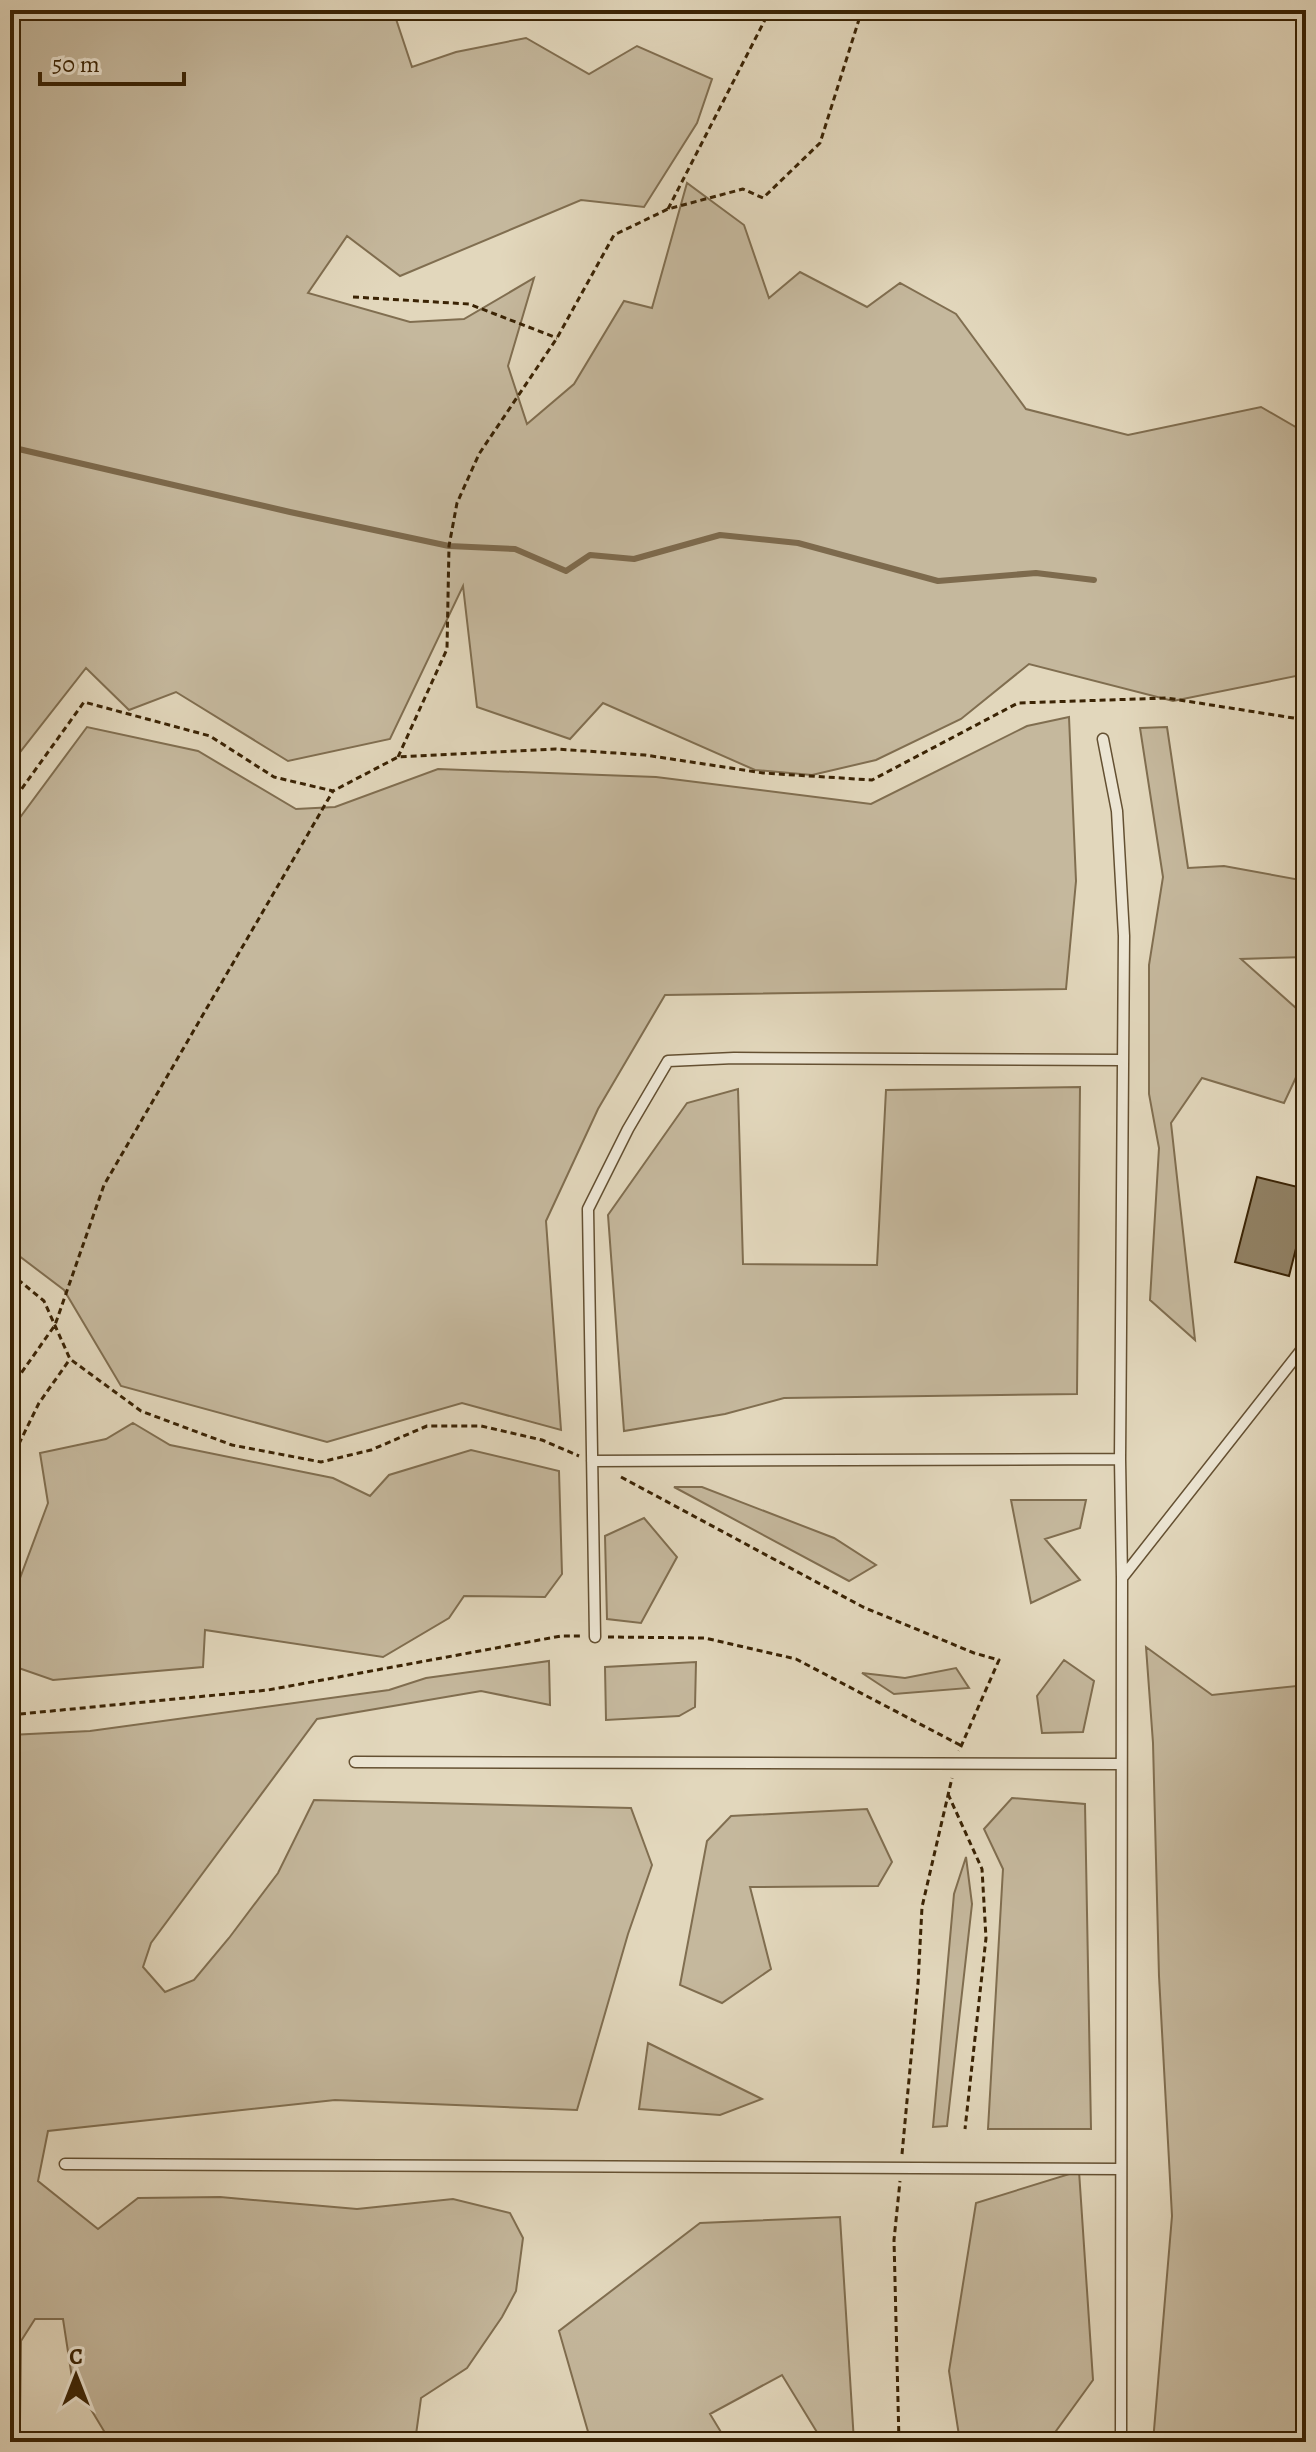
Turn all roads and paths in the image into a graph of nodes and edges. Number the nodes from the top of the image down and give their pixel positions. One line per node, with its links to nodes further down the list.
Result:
1 (770, 10): 3 (path)
2 (862, 10): 3 (path)
3 (668, 209): 5 (path)
4 (353, 297): 5 (path)
5 (557, 338): 8 (path)
6 (1306, 720): 8 (path)
7 (1103, 739): 11 (lane)
8 (398, 757): 9 (path)
9 (333, 791): 10 (path); 13 (path)
10 (10, 805)
11 (1123, 1060): 17 (lane); 18 (lane)
12 (10, 1273): 13 (path)
13 (55, 1325): 15 (path); 16 (path)
14 (1306, 1344): 21 (lane)
15 (70, 1359): 18 (path); 19 (path)
16 (10, 1389)
17 (1120, 1459): 18 (lane); 21 (lane)
18 (592, 1461): 22 (lane)
19 (10, 1462)
20 (620, 1476): 24 (path)
21 (1122, 1578): 27 (lane)
22 (595, 1637): 23 (path); 24 (path)
23 (10, 1715)
24 (960, 1745): 25 (path)
25 (957, 1757)
26 (355, 1762): 27 (lane)
27 (1121, 1764): 33 (lane)
28 (954, 1770): 29 (path)
29 (948, 1794): 30 (path); 32 (path)
30 (965, 2129)
31 (65, 2164): 33 (lane)
32 (901, 2165)
33 (1121, 2169): 36 (lane)
34 (900, 2180): 35 (path)
35 (899, 2442)
36 (1121, 2442)

